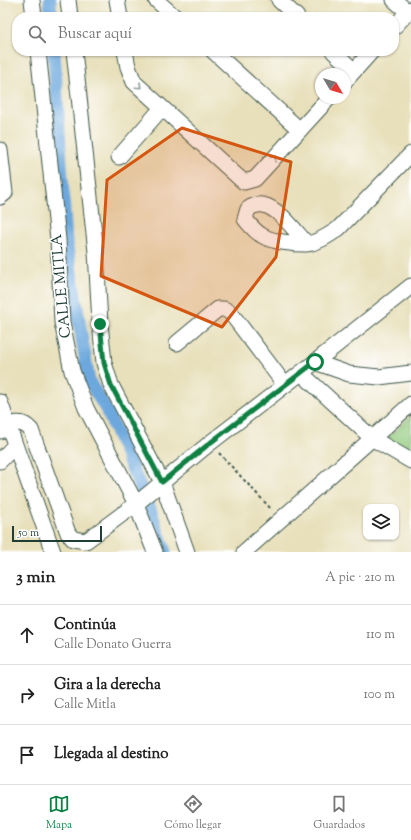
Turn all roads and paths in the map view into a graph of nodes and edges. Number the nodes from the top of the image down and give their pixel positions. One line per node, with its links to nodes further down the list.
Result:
1 (32, 0): 8 (street)
2 (68, 0): 9 (street)
3 (117, 0): 10 (street)
4 (156, 0): 11 (street)
5 (279, 0): 12 (street)
6 (394, 0): 7 (street)
7 (409, 11): 13 (street)
8 (33, 12)
9 (69, 12)
10 (119, 12)
11 (169, 12)
12 (292, 12)
13 (399, 22)
14 (39, 56): 45 (street, CALLE MITLA)
15 (75, 56): 44 (street)
16 (126, 56): 23 (street, one-way to 23)
17 (219, 56): 24 (street)
18 (336, 56): 20 (street)
19 (368, 56): 21 (street)
20 (345, 68)
21 (351, 75)
22 (324, 104): 24 (street)
23 (162, 108): 24 (street, one-way to 24); 27 (street)
24 (300, 130)
25 (0, 150): 28 (street)
26 (411, 154): 29 (street)
27 (119, 157)
28 (0, 197)
29 (307, 244)
30 (411, 286): 32 (street)
31 (177, 343): 35 (street)
32 (315, 362): 33 (street); 34 (street)
33 (301, 373): 35 (street); 39 (street)
34 (411, 373)
35 (285, 385): 40 (street)
36 (0, 402): 38 (street)
37 (411, 404): 39 (street)
38 (4, 429): 41 (street); 45 (street)
39 (373, 439): 43 (street); 46 (street)
40 (210, 443): 44 (street); 46 (path)
41 (15, 445): 42 (street); 47 (street)
42 (0, 461)
43 (411, 461)
44 (159, 485): 45 (street); 49 (street)
45 (140, 501): 48 (street, CALLE MITLA)
46 (281, 520): 50 (street)
47 (53, 552)
48 (155, 552)
49 (187, 552)
50 (244, 552)

